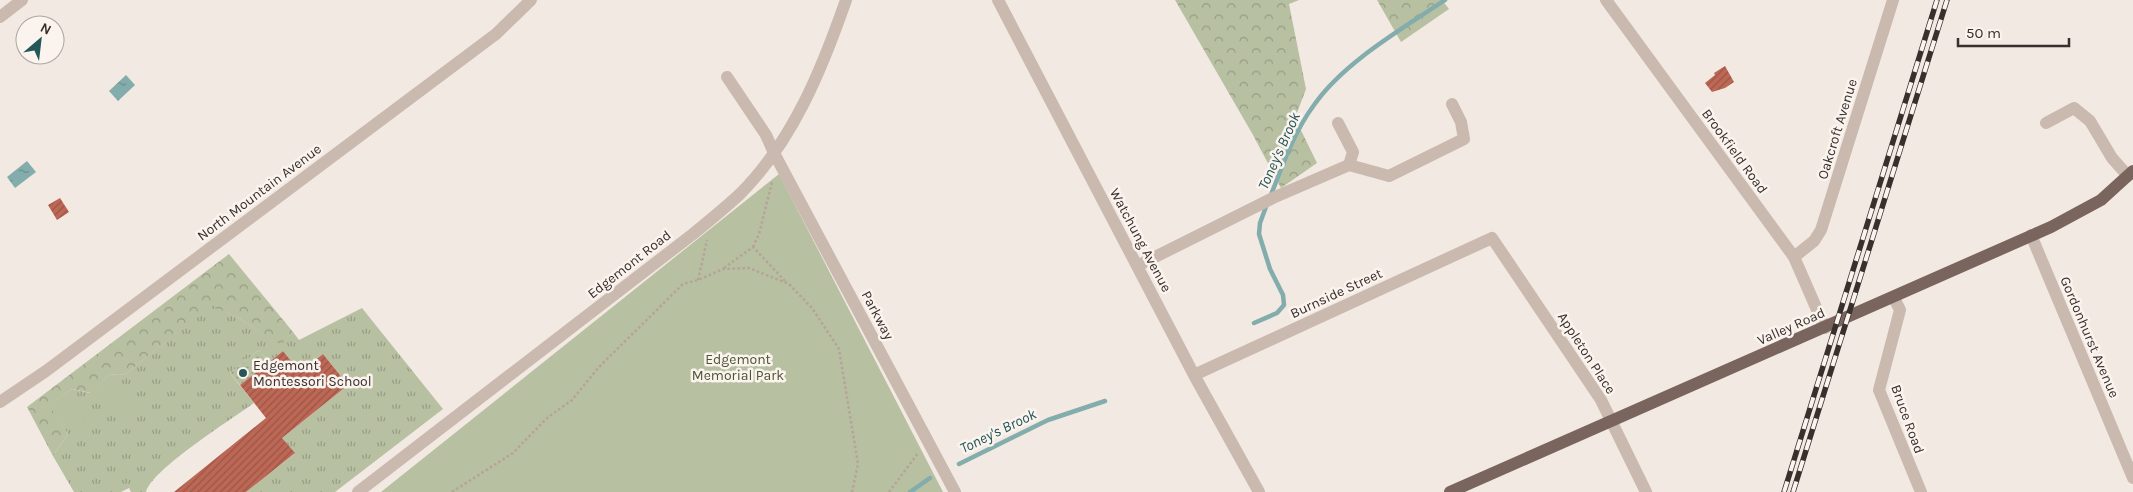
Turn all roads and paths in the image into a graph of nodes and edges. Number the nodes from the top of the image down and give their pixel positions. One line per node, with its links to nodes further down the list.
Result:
1 (22, 0): 7 (street)
2 (531, 0): 28 (street, North Mountain Avenue)
3 (846, 0): 12 (street, Edgemont Road)
4 (998, 0): 21 (street, Watchung Avenue)
5 (1606, 0): 20 (street, Brookfield Road)
6 (1893, 0): 20 (street, Oakcroft Avenue)
7 (0, 17)
8 (727, 77): 12 (street, Parkway)
9 (1452, 104): 13 (street)
10 (1338, 123): 13 (street)
11 (2046, 123): 14 (street)
12 (774, 153): 30 (street, Parkway); 32 (street, Edgemont Road)
13 (1349, 166): 21 (street)
14 (2130, 173): 17 (main road, Valley Road)
15 (772, 182): 19 (path)
16 (708, 232): 23 (path)
17 (2031, 235): 25 (main road, Valley Road); 31 (street, Gordonhurst Avenue)
18 (1492, 238): 27 (street, Burnside Street); 29 (street, Appleton Place)
19 (752, 247): 22 (path); 24 (path)
20 (1794, 258): 26 (street, Brookfield Road)
21 (1137, 266): 27 (street, Watchung Avenue)
22 (723, 269): 23 (path); 24 (path)
23 (698, 280): 33 (path)
24 (789, 284): 34 (path)
25 (1894, 298): 26 (main road, Valley Road); 40 (street, Bruce Road)
26 (1826, 328): 29 (main road, Valley Road)
27 (1194, 375): 37 (street, Watchung Avenue)
28 (0, 402)
29 (1611, 421): 38 (main road, Valley Road); 39 (street, Appleton Place)
30 (930, 446): 35 (path); 36 (street, Parkway)
31 (2133, 478)
32 (358, 492)
33 (452, 492)
34 (852, 492)
35 (889, 492)
36 (955, 492)
37 (1259, 492)
38 (1450, 492)
39 (1646, 492)
40 (1921, 492)

